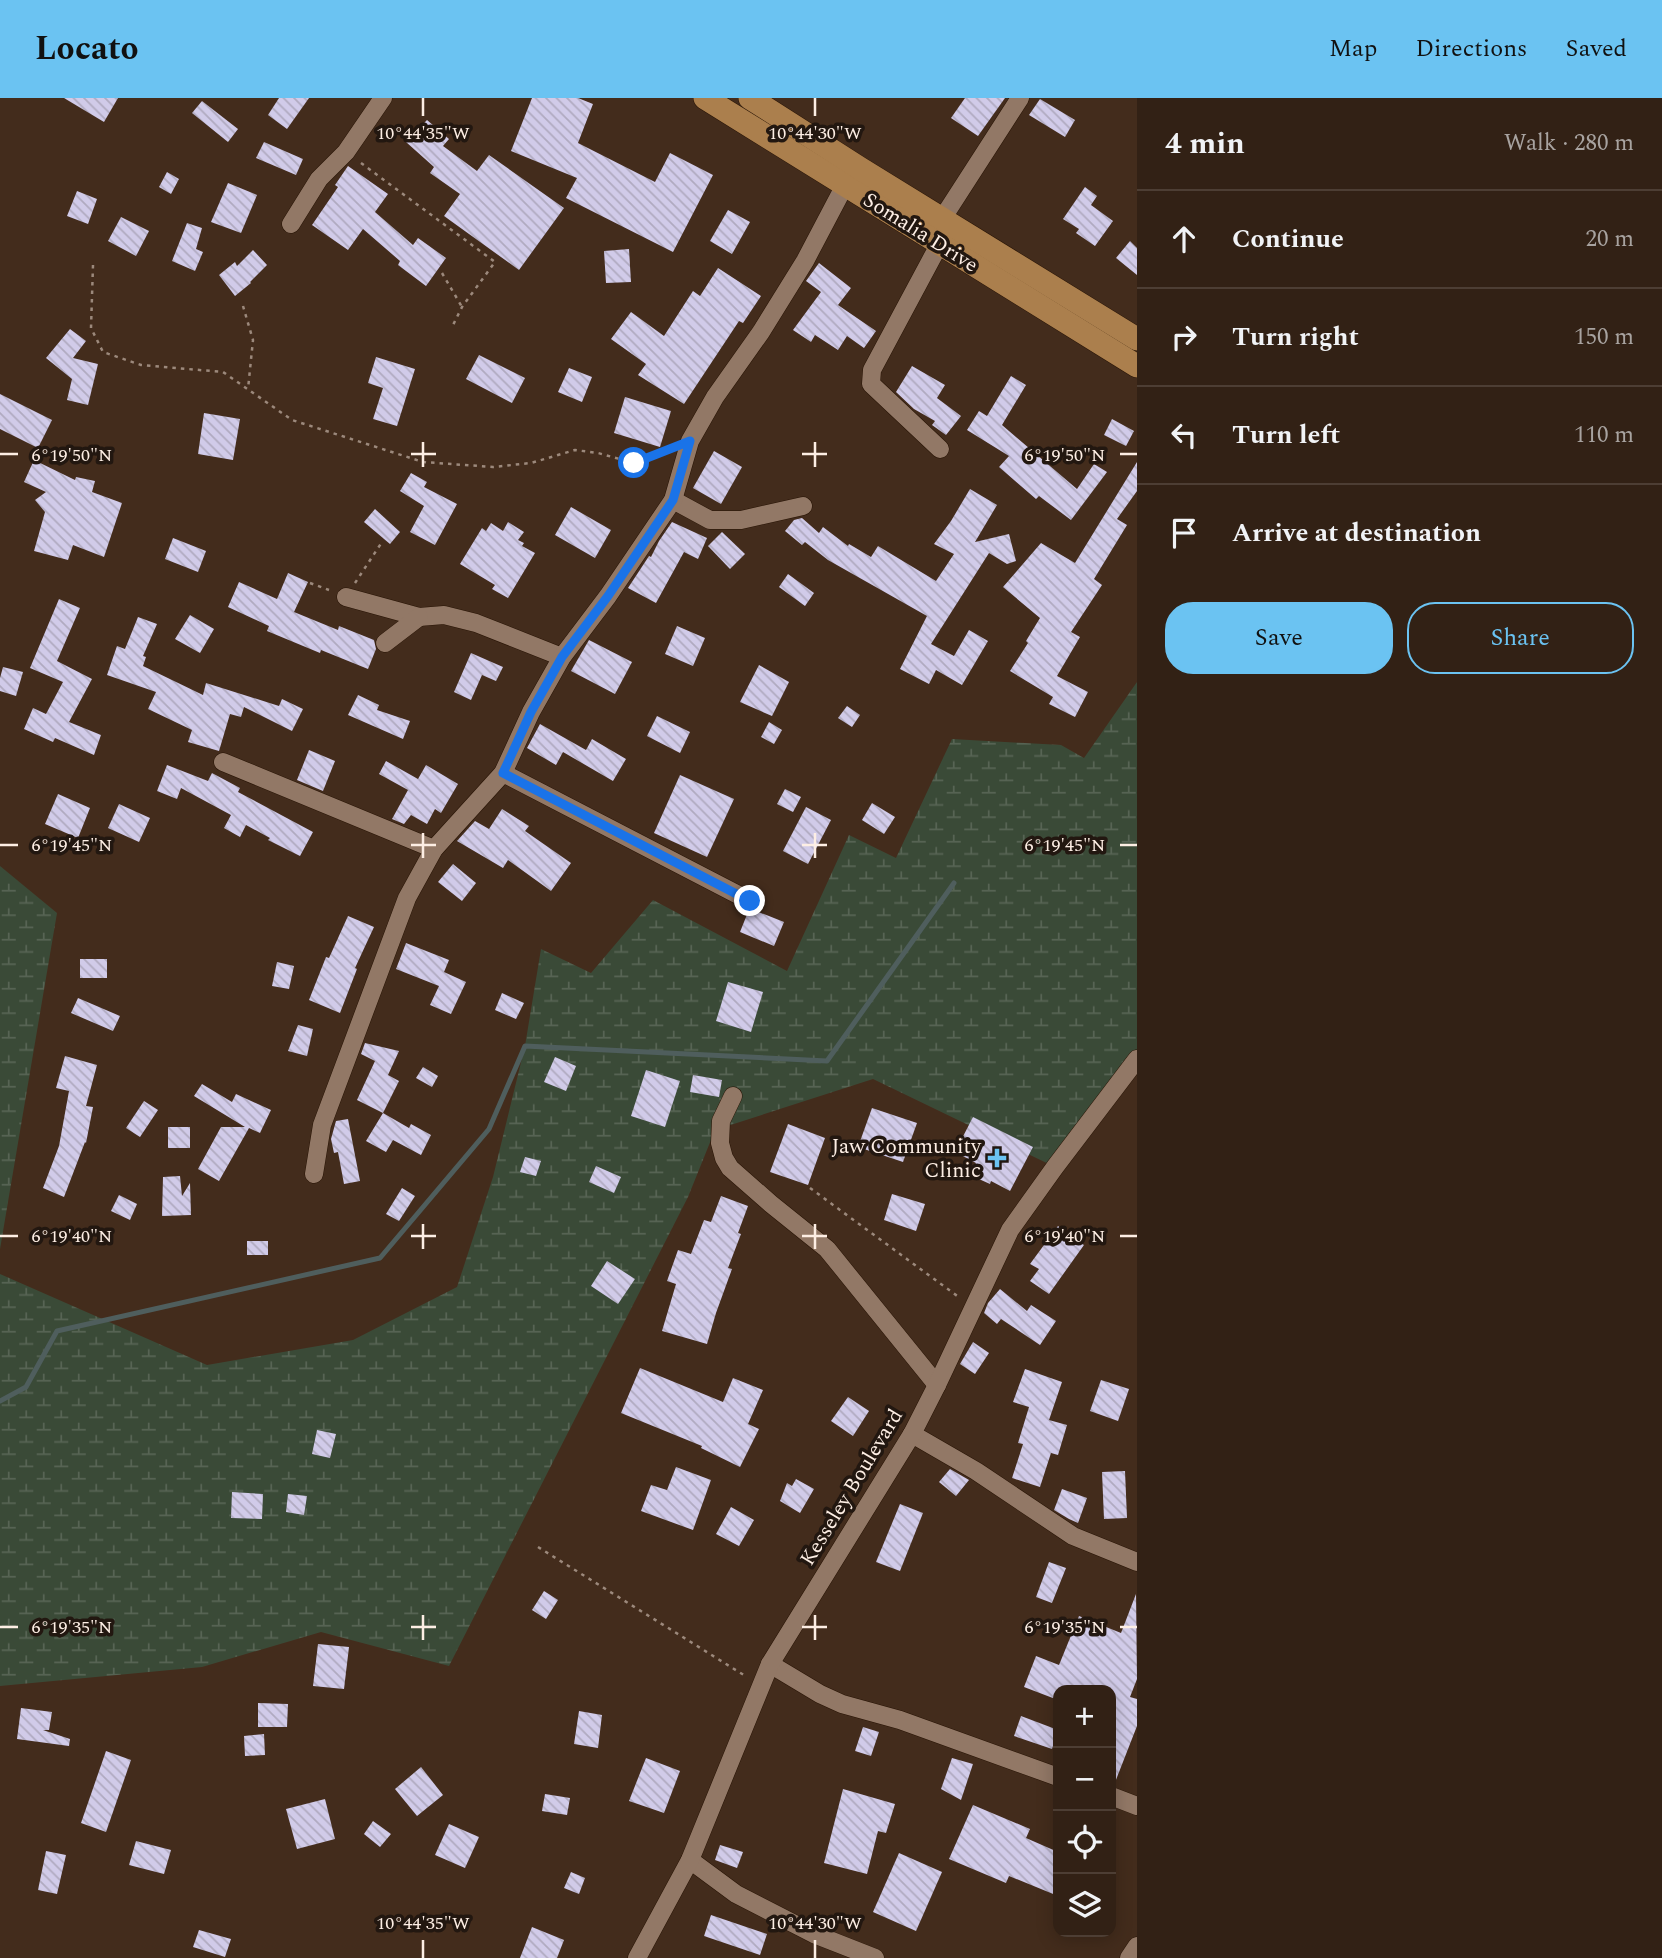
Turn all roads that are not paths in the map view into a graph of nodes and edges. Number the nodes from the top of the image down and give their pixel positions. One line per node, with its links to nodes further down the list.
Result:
1 (383, 98): 7 (street)
2 (705, 98): 5 (main road, Somalia Drive)
3 (750, 98): 6 (main road, Somalia Drive)
4 (1020, 98): 6 (street)
5 (845, 185): 8 (main road, Somalia Drive); 12 (street)
6 (942, 219): 9 (main road, Somalia Drive)
7 (292, 224)
8 (940, 243): 10 (main road, Somalia Drive); 11 (street)
9 (1137, 339)
10 (1137, 366)
11 (940, 449)
12 (673, 500): 13 (street); 17 (street)
13 (803, 506)
14 (346, 597): 15 (street)
15 (419, 617): 16 (street); 17 (street)
16 (385, 643)
17 (562, 657): 19 (street)
18 (223, 762): 20 (street)
19 (503, 773): 20 (street); 21 (street)
20 (434, 849): 24 (street)
21 (750, 901)
22 (1137, 1059): 25 (street, Kesseley Boulevard)
23 (733, 1096): 25 (street)
24 (314, 1174)
25 (937, 1385): 26 (street, Kesseley Boulevard)
26 (912, 1434): 27 (street); 28 (street, Kesseley Boulevard)
27 (1137, 1562)
28 (770, 1664): 29 (street); 32 (street, Kesseley Boulevard)
29 (1053, 1775)
30 (1116, 1798): 31 (street)
31 (1137, 1806)
32 (690, 1860): 34 (street, Kesseley Boulevard); 35 (street)
33 (1137, 1946): 36 (street)
34 (637, 1958)
35 (875, 1958)
36 (1129, 1958)

